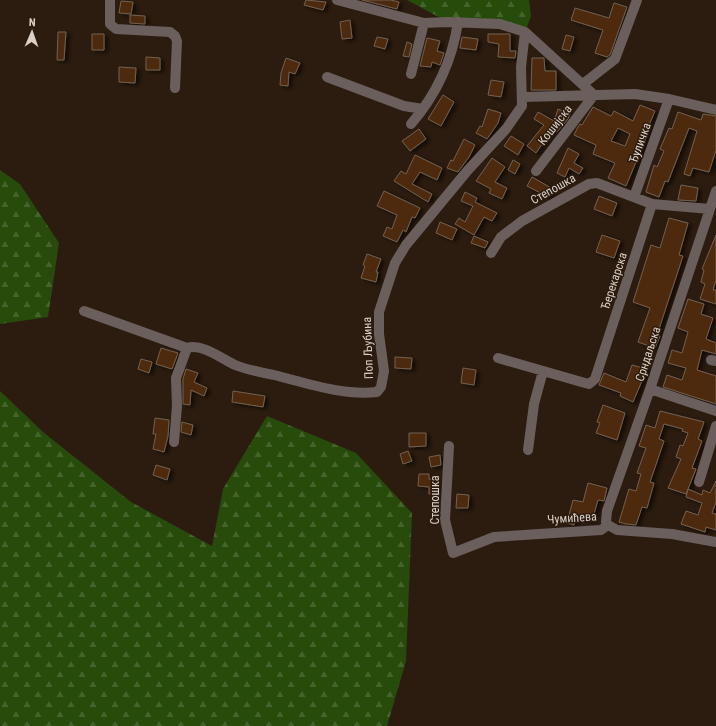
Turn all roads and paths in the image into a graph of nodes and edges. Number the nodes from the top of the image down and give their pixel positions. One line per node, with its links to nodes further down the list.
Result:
1 (110, 0): 10 (street)
2 (337, 0): 5 (street)
3 (637, 0): 9 (street)
4 (458, 22): 5 (street); 6 (street); 14 (street)
5 (424, 23): 7 (street)
6 (525, 32): 9 (street); 12 (street, Поп Љубина)
7 (410, 74)
8 (327, 77): 14 (street)
9 (583, 84): 11 (street)
10 (176, 88)
11 (594, 94): 12 (street); 13 (street); 17 (street, Кошијска)
12 (523, 97): 24 (street, Поп Љубина)
13 (669, 99): 15 (street); 19 (street, Ђуличка)
14 (423, 109): 16 (street)
15 (716, 110)
16 (411, 124)
17 (536, 171)
18 (716, 191): 21 (street, Срндаљска)
19 (634, 197): 20 (street, Степошка); 22 (street, Степошка)
20 (652, 204): 21 (street, Степошка); 26 (street, Ђерекарска)
21 (710, 209): 27 (street, Срндаљска)
22 (491, 253)
23 (84, 311): 24 (street, Поп Љубина)
24 (187, 348): 30 (street)
25 (498, 358): 26 (street)
26 (543, 371): 32 (street)
27 (650, 390): 28 (street); 34 (street, Срндаљска)
28 (716, 411)
29 (716, 426): 33 (street)
30 (174, 442)
31 (449, 446): 36 (street, Степошка)
32 (528, 450)
33 (699, 482)
34 (608, 525): 35 (street, Чумићева); 36 (street, Чумићева)
35 (716, 542)
36 (453, 553)

